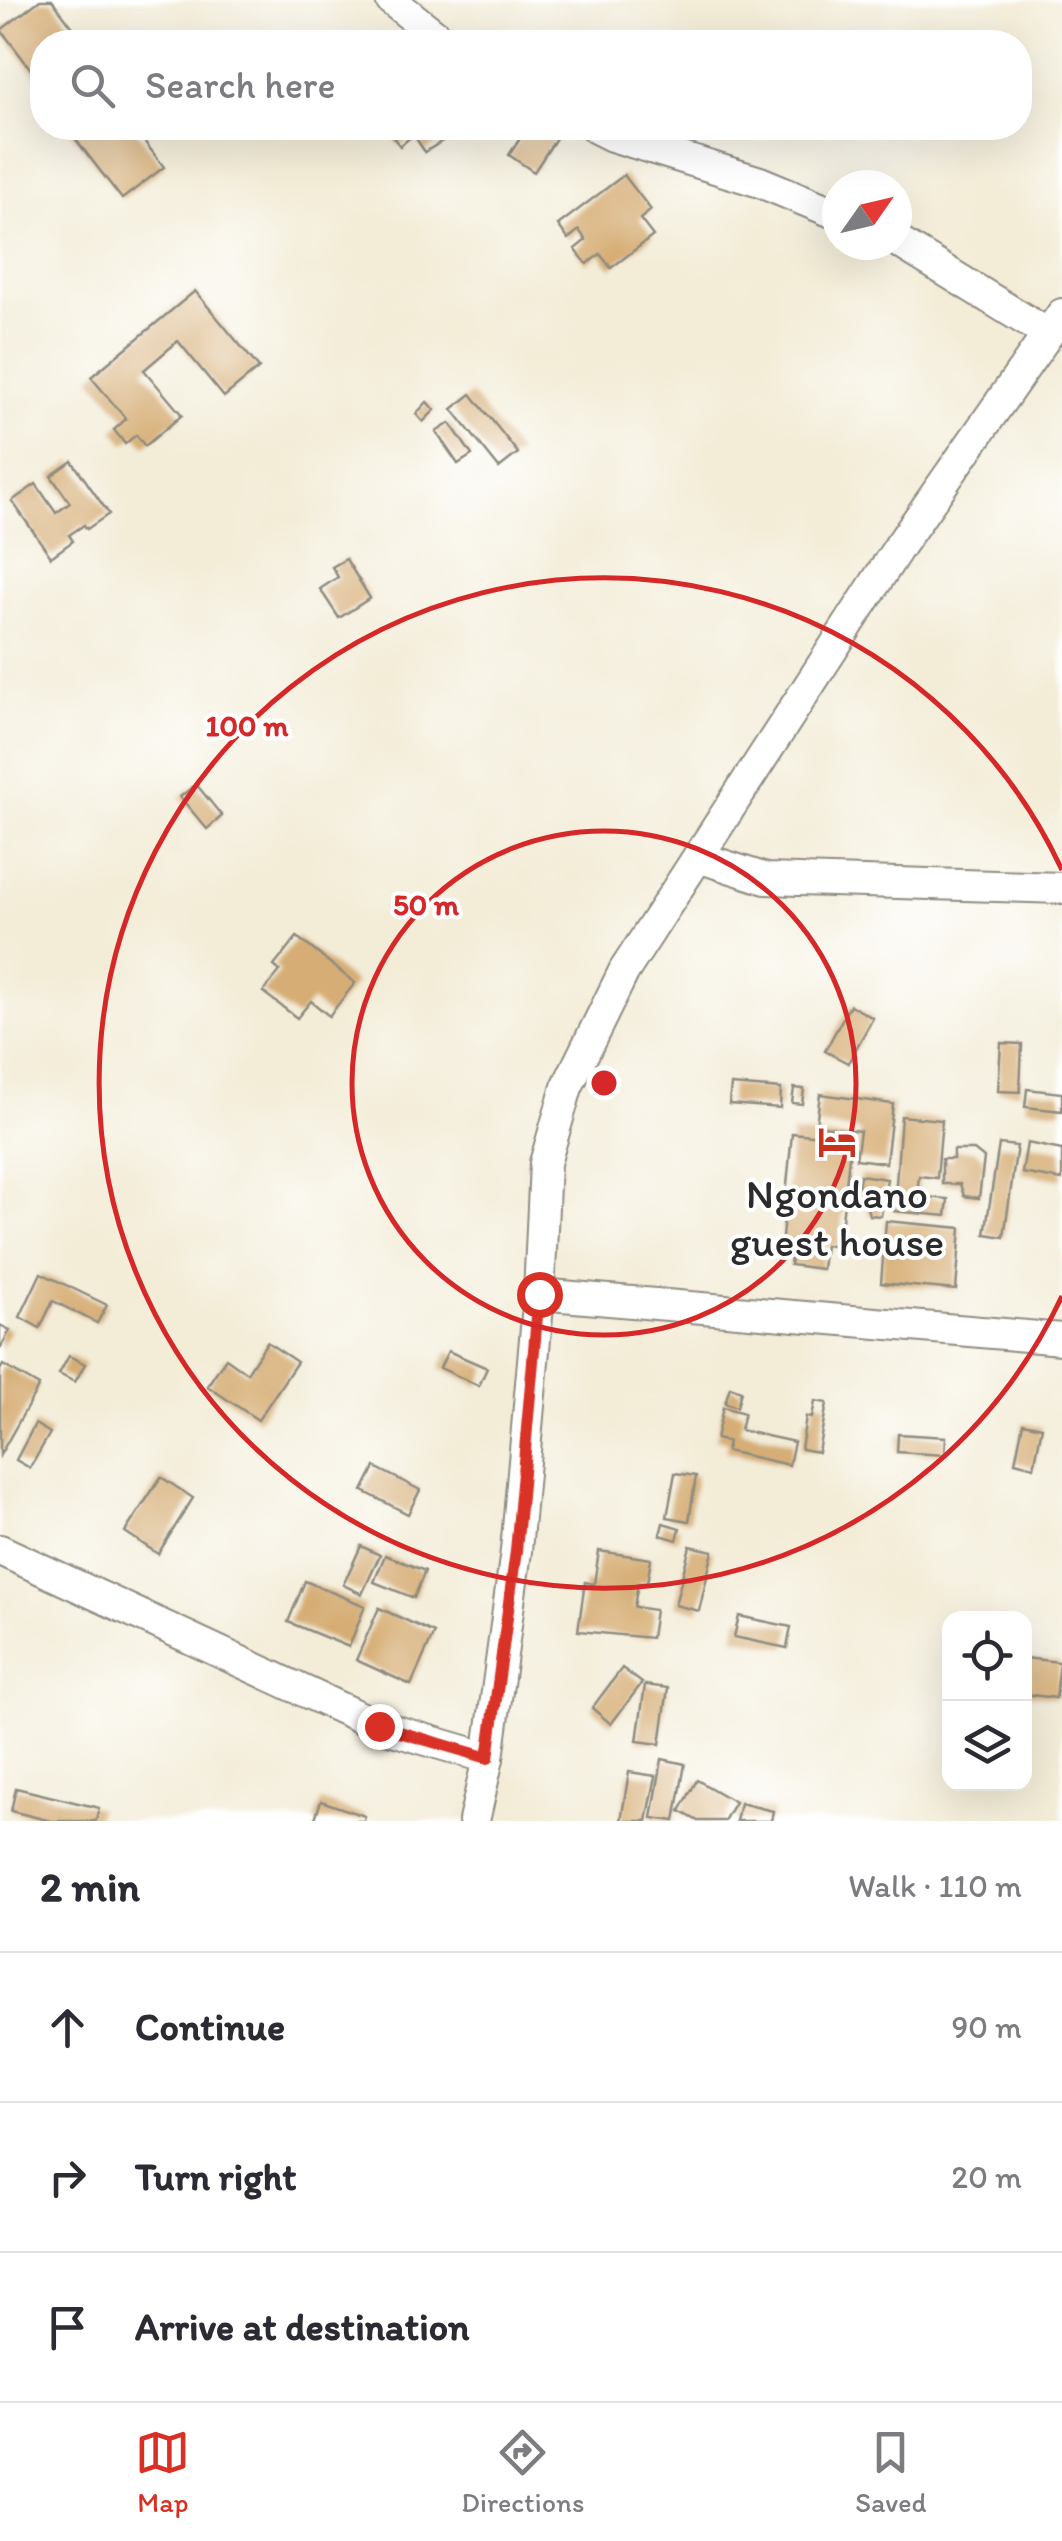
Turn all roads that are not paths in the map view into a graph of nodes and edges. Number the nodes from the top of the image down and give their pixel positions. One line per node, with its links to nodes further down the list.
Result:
1 (391, 0): 2 (street)
2 (429, 30)
3 (625, 140): 4 (street)
4 (822, 208)
5 (912, 249): 6 (street)
6 (1055, 324): 7 (street)
7 (698, 857): 8 (street); 9 (street)
8 (1062, 888)
9 (539, 1294): 10 (street); 12 (street)
10 (1062, 1340)
11 (0, 1550): 12 (street)
12 (488, 1758): 13 (street)
13 (474, 1821)

